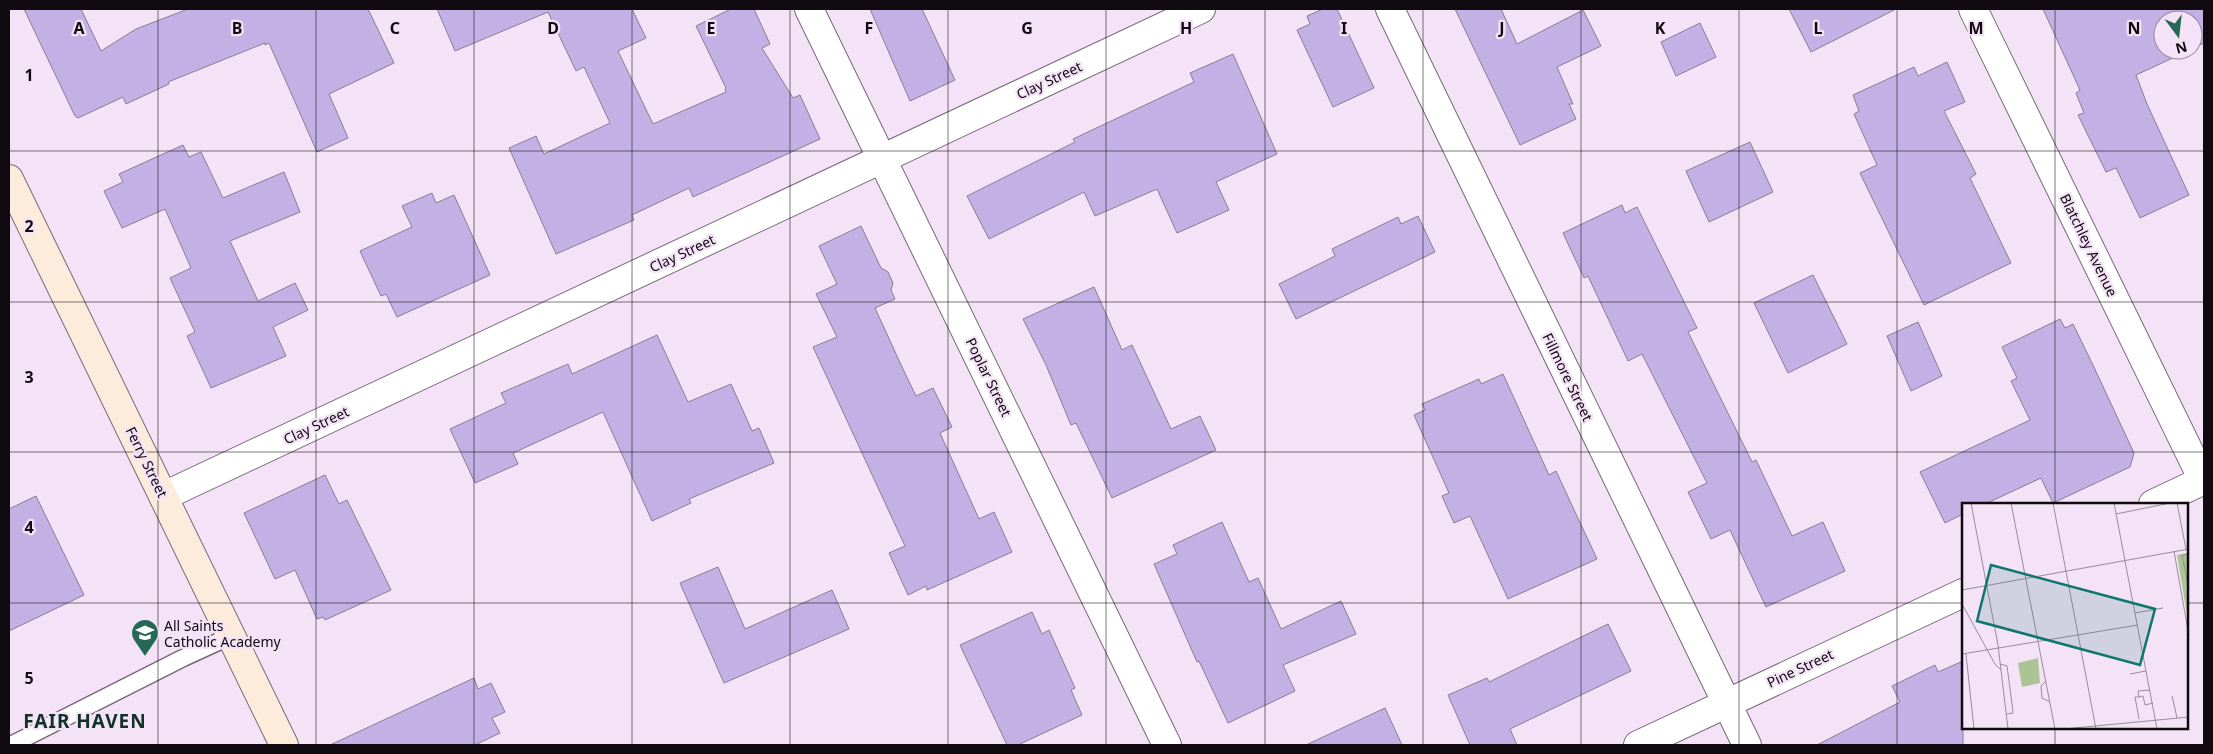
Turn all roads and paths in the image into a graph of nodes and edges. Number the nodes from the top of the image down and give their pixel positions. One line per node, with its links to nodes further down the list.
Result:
1 (810, 9): 5 (street, Poplar Street)
2 (1201, 9): 5 (street, Clay Street)
3 (1390, 9): 12 (street, Fillmore Street)
4 (1973, 9): 7 (street, Blatchley Avenue)
5 (882, 159): 8 (street, Clay Street); 15 (street, Poplar Street)
6 (9, 179): 8 (main road, Ferry Street)
7 (2204, 481): 9 (street)
8 (164, 496): 11 (main road, Ferry Street)
9 (2155, 503)
10 (1962, 592): 12 (street, Pine Street)
11 (231, 636): 13 (lane); 14 (main road, Ferry Street)
12 (1726, 703): 16 (street, Pine Street); 17 (street, Fillmore Street)
13 (11, 745)
14 (284, 745)
15 (1167, 745)
16 (1638, 745)
17 (1747, 745)

